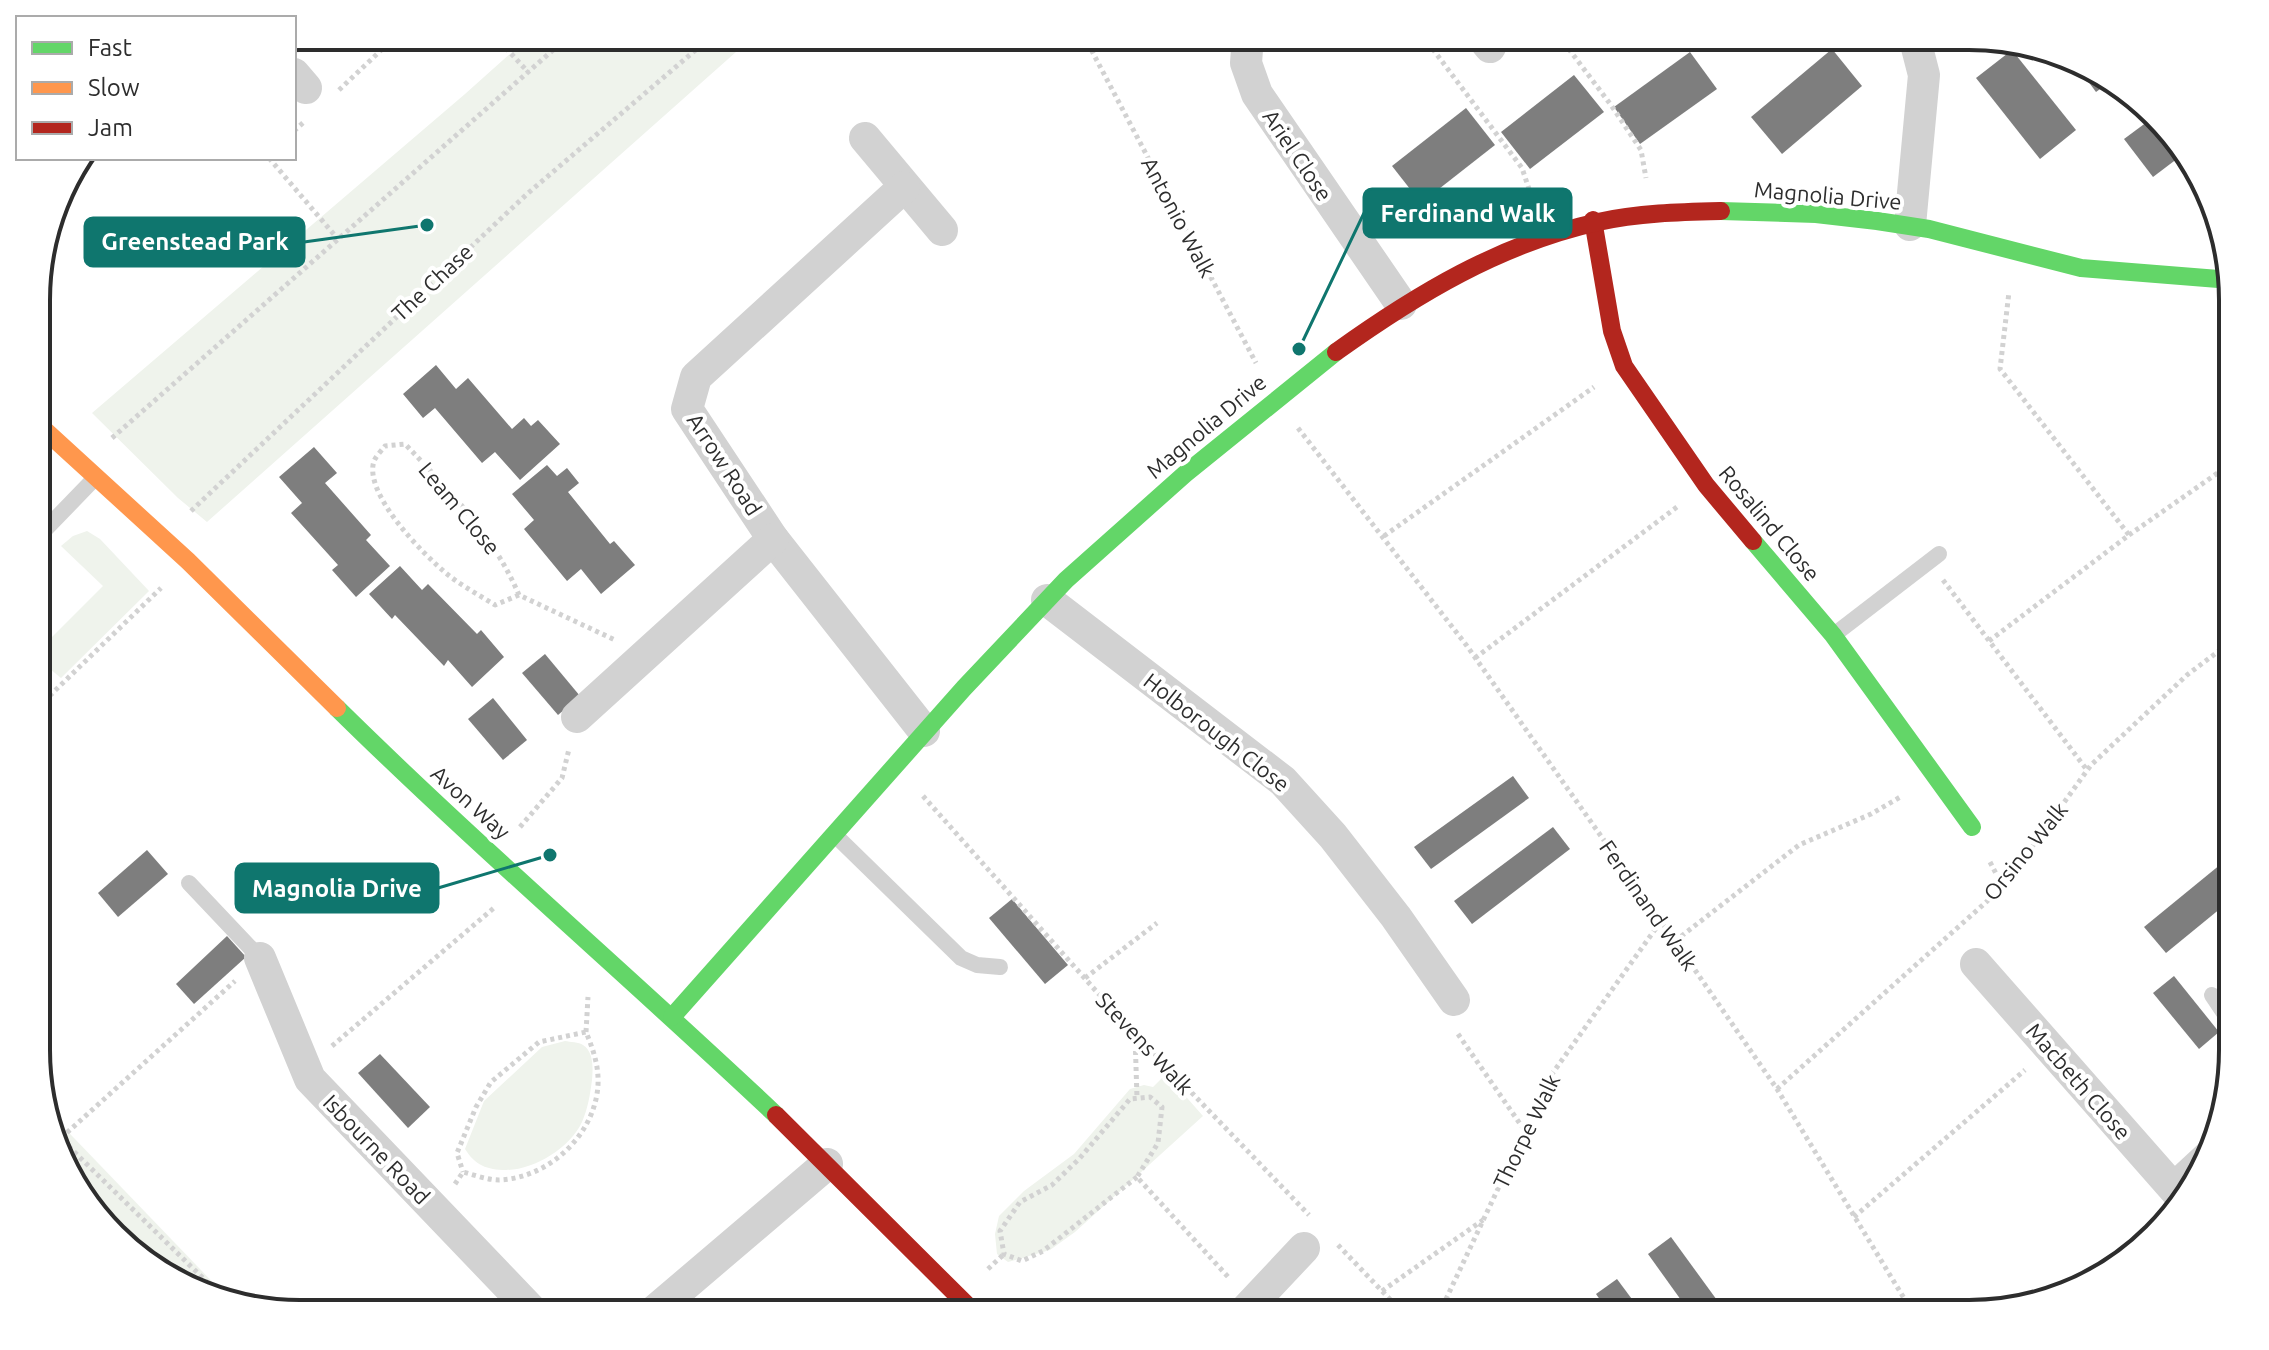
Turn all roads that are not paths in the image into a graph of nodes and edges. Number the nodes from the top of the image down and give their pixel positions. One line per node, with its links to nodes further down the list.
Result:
1 (1247, 50): 9 (street, Ariel Close)
2 (1918, 50): 6 (street)
3 (865, 138): 4 (street)
4 (904, 187): 7 (street); 13 (street, Arrow Road)
5 (1593, 220): 6 (street, Magnolia Drive); 9 (street, Magnolia Drive); 16 (street, Rosalind Close)
6 (1910, 225): 8 (street, Magnolia Drive)
7 (942, 230)
8 (2217, 279)
9 (1401, 304): 15 (street, Magnolia Drive)
10 (50, 435): 11 (street, Avon Way)
11 (89, 472): 12 (lane); 28 (street, Avon Way)
12 (50, 522)
13 (773, 539): 17 (street); 18 (street, Arrow Road)
14 (1934, 558): 16 (lane)
15 (1047, 600): 18 (street, Magnolia Drive); 26 (street, Holborough Close)
16 (1833, 635): 19 (street, Rosalind Close)
17 (577, 717)
18 (924, 731): 20 (street, Magnolia Drive)
19 (1972, 827)
20 (835, 835): 24 (lane); 28 (street, Magnolia Drive)
21 (189, 883): 22 (lane)
22 (260, 958): 33 (street, Isbourne Road)
23 (1976, 964): 30 (street, Macbeth Close)
24 (1000, 967)
25 (2212, 995): 27 (lane)
26 (1454, 1000)
27 (2218, 1004)
28 (672, 1017): 29 (street, Avon Way)
29 (827, 1164): 34 (street); 35 (street, Avon Way)
30 (2175, 1190)
31 (1316, 1236): 32 (street)
32 (1255, 1299)
33 (521, 1300)
34 (668, 1300)
35 (962, 1300)

